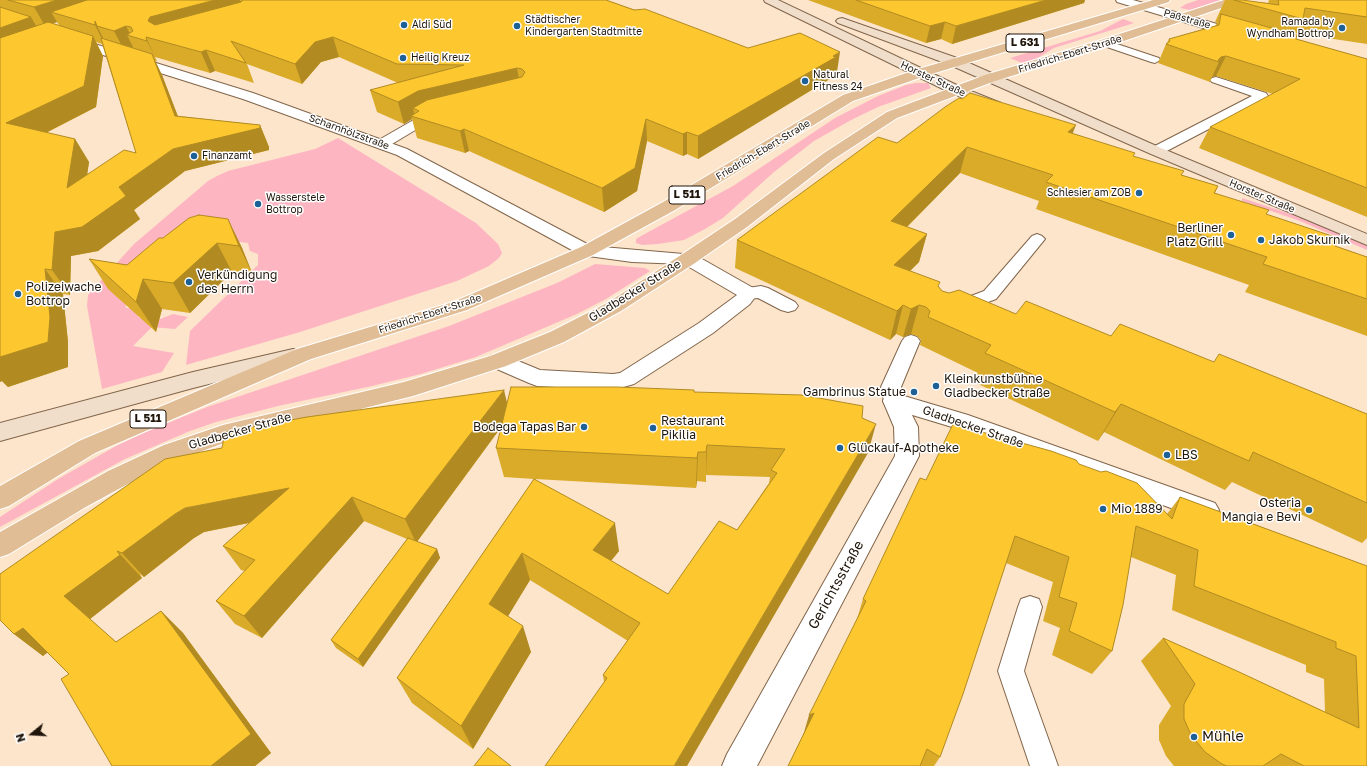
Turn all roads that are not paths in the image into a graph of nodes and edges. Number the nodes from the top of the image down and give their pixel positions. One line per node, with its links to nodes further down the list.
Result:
1 (769, 0): 15 (main road, Horster Straße)
2 (780, 0): 14 (main road, Horster Straße)
3 (1121, 0): 6 (street, Paßstraße)
4 (1165, 0): 6 (main road, Friedrich-Ebert-Straße / L 631)
5 (1235, 0): 7 (main road, Friedrich-Ebert-Straße / L 631)
6 (1144, 7): 7 (street, Paßstraße); 14 (main road, Friedrich-Ebert-Straße / L 631)
7 (1183, 18): 9 (street, Paßstraße); 10 (main road, Friedrich-Ebert-Straße / L 631)
8 (57, 36): 12 (street, Scharnhölzstraße)
9 (1252, 38)
10 (1105, 43): 13 (lane); 16 (main road, Friedrich-Ebert-Straße / L 631)
11 (136, 50): 12 (lane)
12 (123, 56): 21 (street, Scharnhölzstraße)
13 (1155, 60)
14 (955, 62): 15 (main road, Friedrich-Ebert-Straße / L 511); 16 (main road, Horster Straße)
15 (920, 73): 18 (main road, Horster Straße); 25 (main road, Friedrich-Ebert-Straße / L 511)
16 (990, 78): 18 (main road, Friedrich-Ebert-Straße); 22 (main road, Horster Straße)
17 (1216, 80): 22 (lane)
18 (956, 90): 20 (main road, Horster Straße); 26 (main road, Friedrich-Ebert-Straße)
19 (451, 112): 21 (lane)
20 (1013, 113)
21 (382, 144): 25 (street, Scharnhölzstraße)
22 (1156, 151): 24 (main road, Horster Straße)
23 (1037, 239): 29 (lane)
24 (1367, 240)
25 (587, 251): 26 (street, Scharnhölzstraße); 31 (main road, Friedrich-Ebert-Straße / L 511)
26 (688, 259): 27 (street, Gladbecker Straße); 32 (main road, Gladbecker Straße)
27 (748, 293): 28 (street, Gladbecker Straße); 32 (street)
28 (788, 306)
29 (940, 314)
30 (911, 341): 33 (lane)
31 (304, 354): 34 (main road, L 511); 35 (main road, L 511)
32 (498, 361): 37 (main road, Gladbecker Straße)
33 (894, 401): 36 (street, Gladbecker Straße); 39 (street, Gerichtsstraße)
34 (0, 432)
35 (0, 500)
36 (1228, 518)
37 (0, 546)
38 (1030, 607): 40 (lane)
39 (739, 766)
40 (1044, 766)

